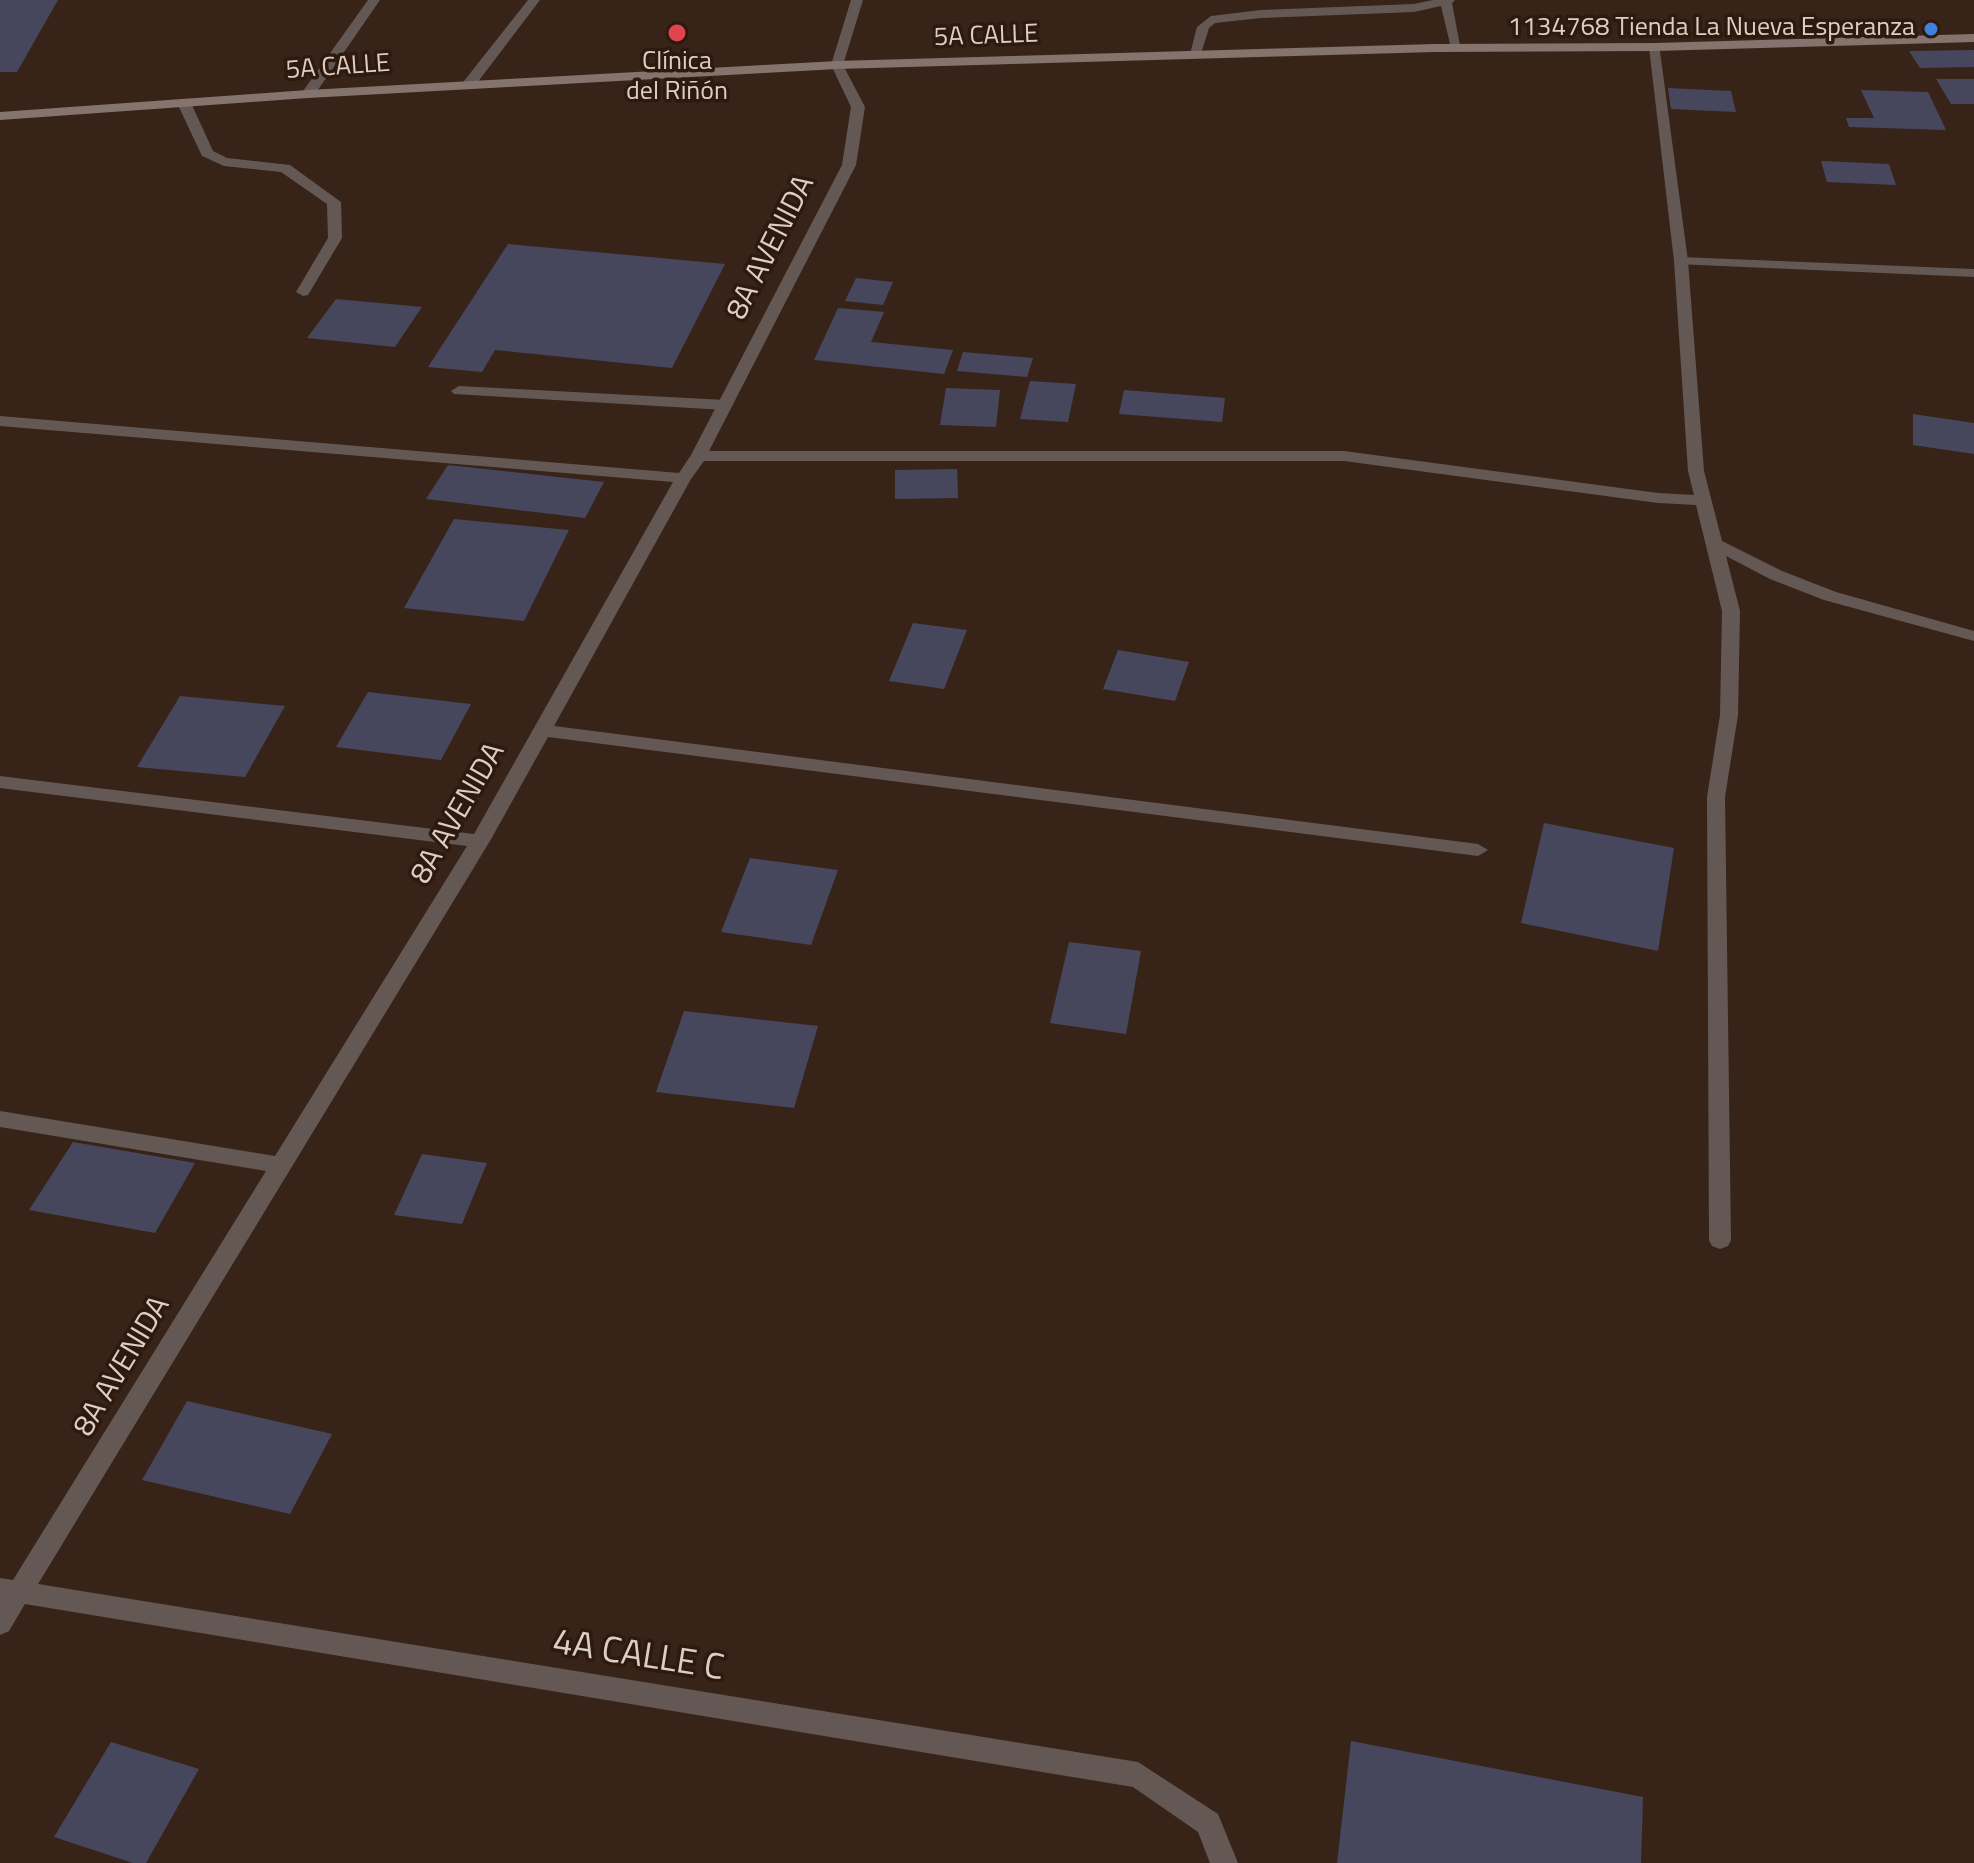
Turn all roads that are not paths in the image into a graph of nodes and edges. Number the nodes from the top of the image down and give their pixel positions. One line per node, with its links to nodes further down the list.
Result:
1 (374, 0): 11 (street)
2 (534, 0): 10 (street)
3 (857, 0): 9 (street)
4 (1448, 2): 7 (street); 8 (street)
5 (1974, 38): 6 (main road, 5A CALLE)
6 (1655, 47): 7 (main road, 5A CALLE); 14 (street)
7 (1457, 48): 8 (main road, 5A CALLE)
8 (1196, 54): 9 (main road, 5A CALLE)
9 (837, 65): 10 (main road, 5A CALLE); 18 (street, 8A AVENIDA)
10 (469, 84): 11 (main road, 5A CALLE)
11 (308, 94): 12 (main road, 5A CALLE)
12 (184, 103): 13 (main road, 5A CALLE); 16 (street)
13 (0, 116)
14 (1681, 261): 15 (street); 22 (street)
15 (1974, 273)
16 (303, 292)
17 (459, 391): 18 (street)
18 (725, 405): 20 (street, 8A AVENIDA)
19 (0, 421): 21 (street)
20 (699, 456): 21 (street, 8A AVENIDA); 22 (street)
21 (683, 478): 25 (street, 8A AVENIDA)
22 (1703, 500): 23 (street)
23 (1715, 544): 24 (street); 31 (street)
24 (1974, 636)
25 (542, 730): 27 (street, 8A AVENIDA); 28 (street)
26 (0, 782): 27 (street)
27 (480, 841): 30 (street, 8A AVENIDA)
28 (1478, 850)
29 (0, 1119): 30 (street)
30 (282, 1165): 32 (street, 8A AVENIDA)
31 (1720, 1240)
32 (10, 1590): 33 (street, 8A AVENIDA); 34 (street, 4A CALLE C)
33 (0, 1623)
34 (1224, 1863)

